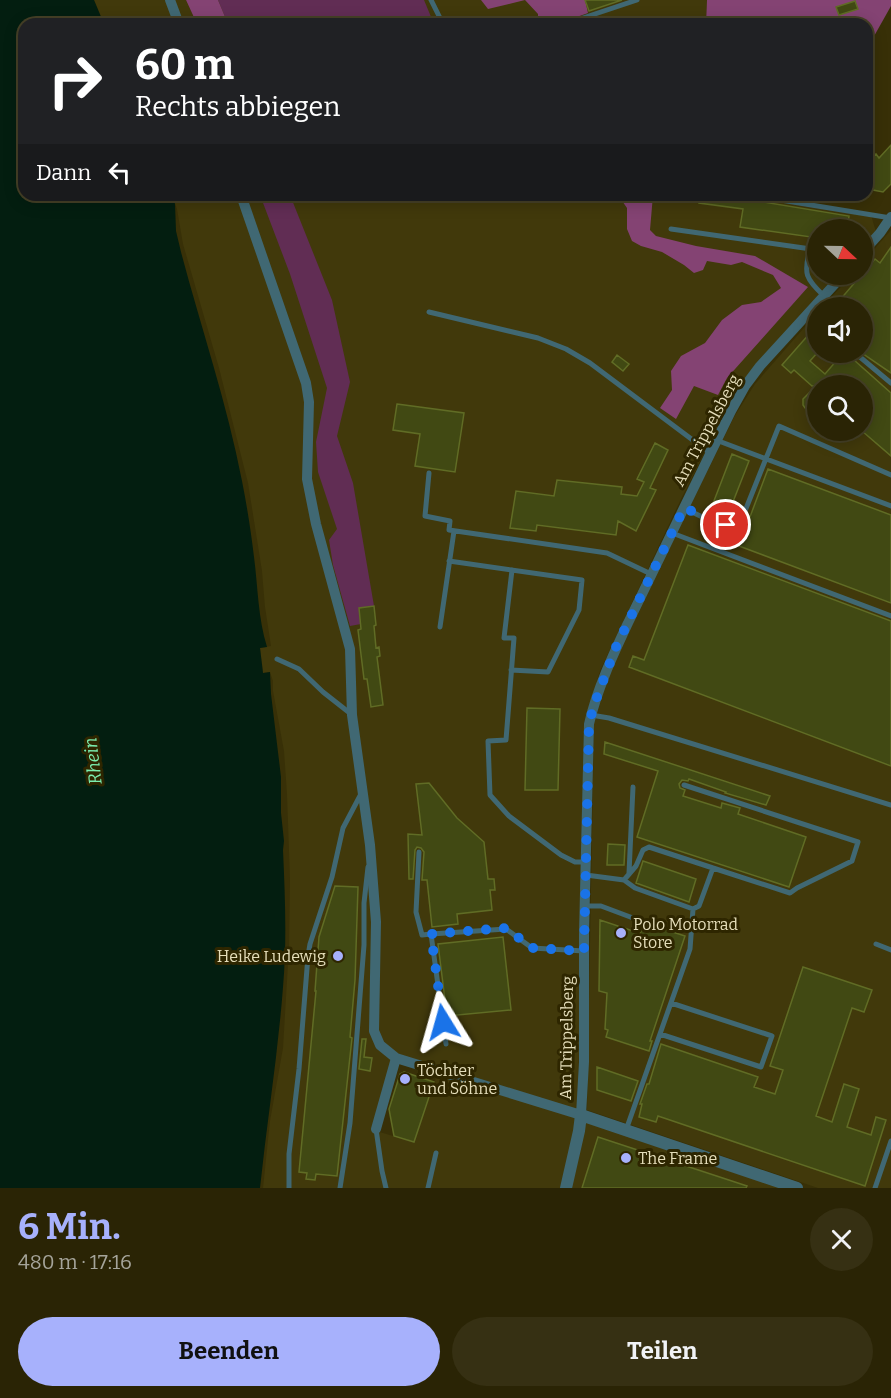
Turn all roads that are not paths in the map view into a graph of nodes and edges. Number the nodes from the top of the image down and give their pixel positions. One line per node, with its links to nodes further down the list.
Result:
1 (170, 0): 4 (street)
2 (431, 0): 5 (lane)
3 (637, 0): 6 (lane)
4 (177, 18)
5 (440, 18)
6 (583, 18)
7 (243, 201): 36 (street)
8 (788, 201): 9 (lane)
9 (891, 217): 11 (street)
10 (671, 229): 12 (lane)
11 (873, 241)
12 (807, 249)
13 (812, 285): 15 (lane)
14 (834, 285): 15 (street, Am Trippelsberg)
15 (824, 296)
16 (429, 312): 21 (lane)
17 (807, 319): 20 (street, Am Trippelsberg)
18 (867, 363): 19 (lane)
19 (891, 383)
20 (716, 440): 21 (street, Am Trippelsberg); 22 (lane)
21 (710, 453): 26 (street, Am Trippelsberg)
22 (766, 459): 24 (lane); 25 (lane); 26 (lane)
23 (429, 473): 27 (lane)
24 (891, 476)
25 (891, 506)
26 (684, 508): 28 (street, Am Trippelsberg)
27 (454, 531): 29 (lane); 31 (lane)
28 (672, 533): 31 (street, Am Trippelsberg); 32 (lane)
29 (449, 561): 30 (lane); 33 (lane)
30 (512, 570): 35 (lane); 35 (lane)
31 (651, 574): 37 (street, Am Trippelsberg)
32 (891, 616)
33 (440, 627)
34 (277, 659): 36 (lane)
35 (511, 670): 44 (lane)
36 (352, 715): 40 (street)
37 (591, 715): 41 (lane); 44 (street, Am Trippelsberg)
38 (684, 785): 45 (lane)
39 (633, 786): 46 (lane)
40 (362, 791): 42 (street); 65 (lane)
41 (891, 806)
42 (370, 845): 59 (street); 66 (lane)
43 (419, 852): 52 (lane)
44 (586, 862): 47 (street, Am Trippelsberg)
45 (713, 868): 46 (lane); 50 (lane)
46 (629, 873): 48 (lane)
47 (586, 875): 48 (lane); 49 (street, Am Trippelsberg)
48 (624, 880): 50 (lane)
49 (585, 906): 51 (lane); 55 (street, Am Trippelsberg)
50 (693, 909): 56 (lane)
51 (641, 921)
52 (431, 934): 55 (lane); 58 (lane)
53 (876, 944): 54 (lane)
54 (891, 950)
55 (584, 951): 60 (street, Am Trippelsberg)
56 (671, 1003): 57 (lane); 57 (lane)
57 (660, 1034): 62 (lane)
58 (446, 1044)
59 (396, 1058): 60 (street); 61 (street)
60 (581, 1115): 62 (street); 69 (street, Am Trippelsberg)
61 (376, 1129): 67 (lane)
62 (626, 1130): 70 (street)
63 (891, 1141): 71 (lane)
64 (436, 1152): 68 (lane)
65 (289, 1188)
66 (340, 1188)
67 (386, 1188)
68 (428, 1188)
69 (566, 1188)
70 (797, 1188)
71 (875, 1188)

